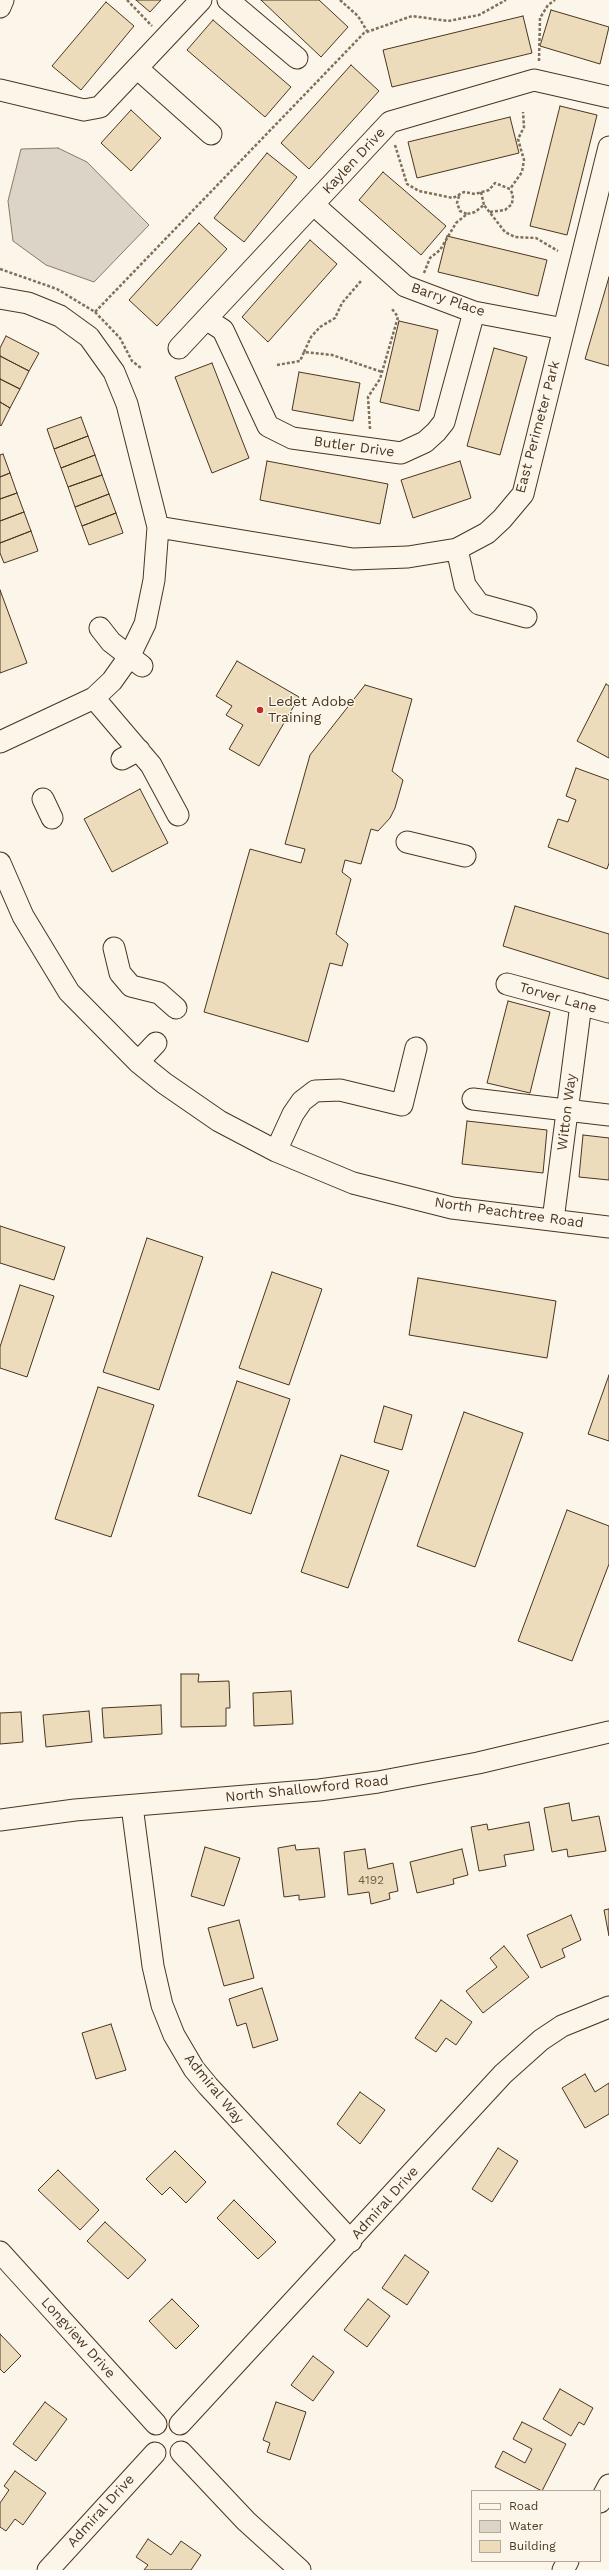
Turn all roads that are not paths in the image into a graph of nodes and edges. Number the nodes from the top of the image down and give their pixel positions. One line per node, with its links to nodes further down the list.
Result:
1 (3, 0): 4 (street)
2 (201, 0): 6 (street)
3 (228, 0): 5 (street)
4 (0, 7)
5 (297, 58)
6 (137, 68): 7 (street); 9 (street)
7 (0, 90)
8 (609, 97): 11 (street, Kaylen Drive)
9 (211, 134)
10 (609, 147): 15 (street, East Perimeter Park)
11 (314, 205): 13 (street, Barry Place); 14 (street, Kaylen Drive)
12 (0, 298): 17 (street)
13 (474, 312): 14 (street, Butler Drive); 15 (street, Barry Place)
14 (206, 319): 16 (street, Kaylen Drive)
15 (564, 329): 18 (street, East Perimeter Park)
16 (179, 348)
17 (158, 528): 18 (street, East Perimeter Park); 21 (street)
18 (457, 549): 19 (street)
19 (526, 616)
20 (100, 628): 21 (street)
21 (136, 662): 22 (street)
22 (94, 698): 23 (street); 25 (street)
23 (0, 742)
24 (43, 799): 26 (street)
25 (178, 815)
26 (52, 818)
27 (407, 842): 28 (street)
28 (465, 856)
29 (0, 863): 37 (street, North Peachtree Road)
30 (114, 948): 33 (street)
31 (507, 984): 32 (street, Torver Lane)
32 (581, 1004): 34 (street, Torver Lane); 39 (street, Witton Way)
33 (176, 1008)
34 (609, 1012)
35 (156, 1043): 37 (street)
36 (416, 1048): 41 (street)
37 (138, 1062): 41 (street, North Peachtree Road)
38 (473, 1099): 39 (street)
39 (567, 1110): 40 (street); 42 (street, Witton Way)
40 (609, 1115)
41 (276, 1151): 42 (street, North Peachtree Road)
42 (553, 1220): 43 (street, North Peachtree Road)
43 (609, 1227)
44 (609, 1732): 45 (street, North Shallowford Road)
45 (132, 1806): 46 (street, North Shallowford Road); 48 (street, Admiral Way)
46 (0, 1820)
47 (609, 2007): 48 (street, Admiral Drive)
48 (351, 2241): 51 (street, Admiral Drive)
49 (0, 2252): 50 (street, Longview Drive)
50 (156, 2424): 51 (street); 53 (street)
51 (180, 2424): 52 (street)
52 (181, 2452): 53 (street); 57 (street)
53 (155, 2453): 56 (street, Admiral Drive)
54 (609, 2485): 55 (street)
55 (601, 2500)
56 (48, 2570)
57 (300, 2570)

